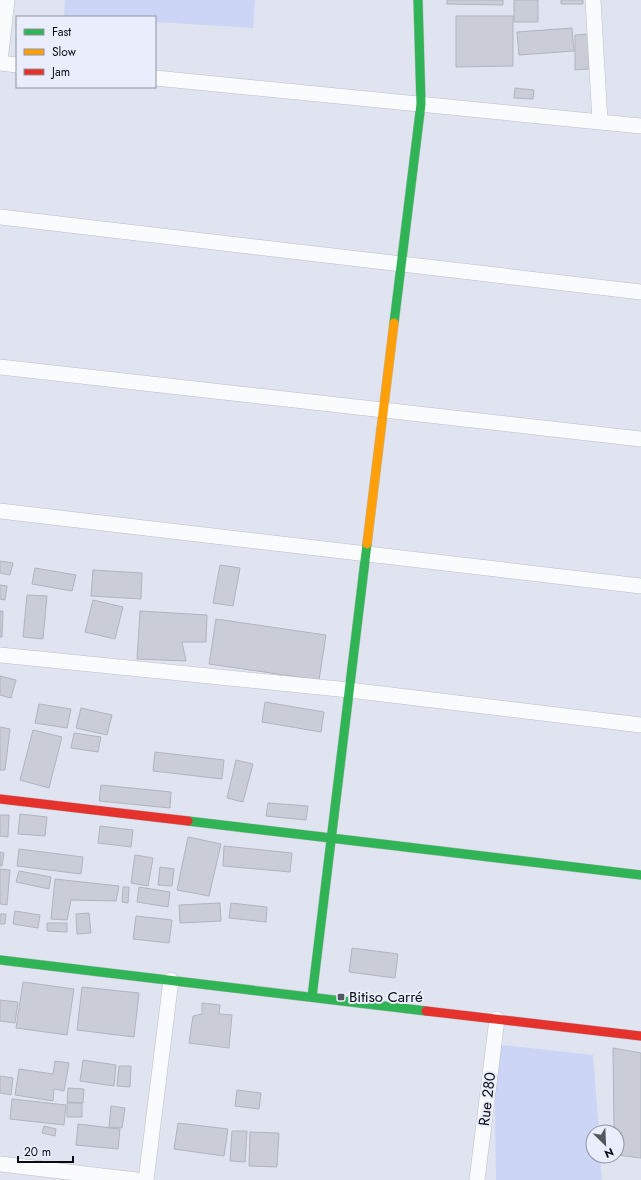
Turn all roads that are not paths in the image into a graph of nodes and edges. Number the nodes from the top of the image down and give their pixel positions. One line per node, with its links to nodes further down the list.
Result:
1 (7, 0): 4 (street)
2 (418, 0): 7 (street)
3 (593, 0): 8 (street)
4 (0, 62): 5 (street)
5 (16, 65)
6 (156, 78): 7 (street)
7 (421, 104): 8 (street); 11 (street)
8 (600, 122): 9 (street)
9 (641, 126)
10 (0, 217): 11 (street)
11 (402, 264): 12 (street); 14 (street)
12 (641, 292)
13 (0, 367): 14 (street)
14 (384, 410): 15 (street); 17 (street)
15 (641, 439)
16 (0, 510): 17 (street)
17 (366, 554): 18 (street); 20 (street)
18 (641, 586)
19 (0, 655): 20 (street)
20 (350, 690): 21 (street); 23 (street)
21 (641, 725)
22 (0, 800): 23 (street)
23 (331, 838): 24 (street); 27 (street)
24 (641, 875)
25 (0, 960): 26 (street)
26 (171, 980): 27 (street); 32 (street)
27 (312, 997): 28 (street)
28 (497, 1019): 29 (street); 33 (street, Rue 280)
29 (641, 1036)
30 (0, 1164): 31 (street)
31 (136, 1180)
32 (146, 1180)
33 (477, 1180)

